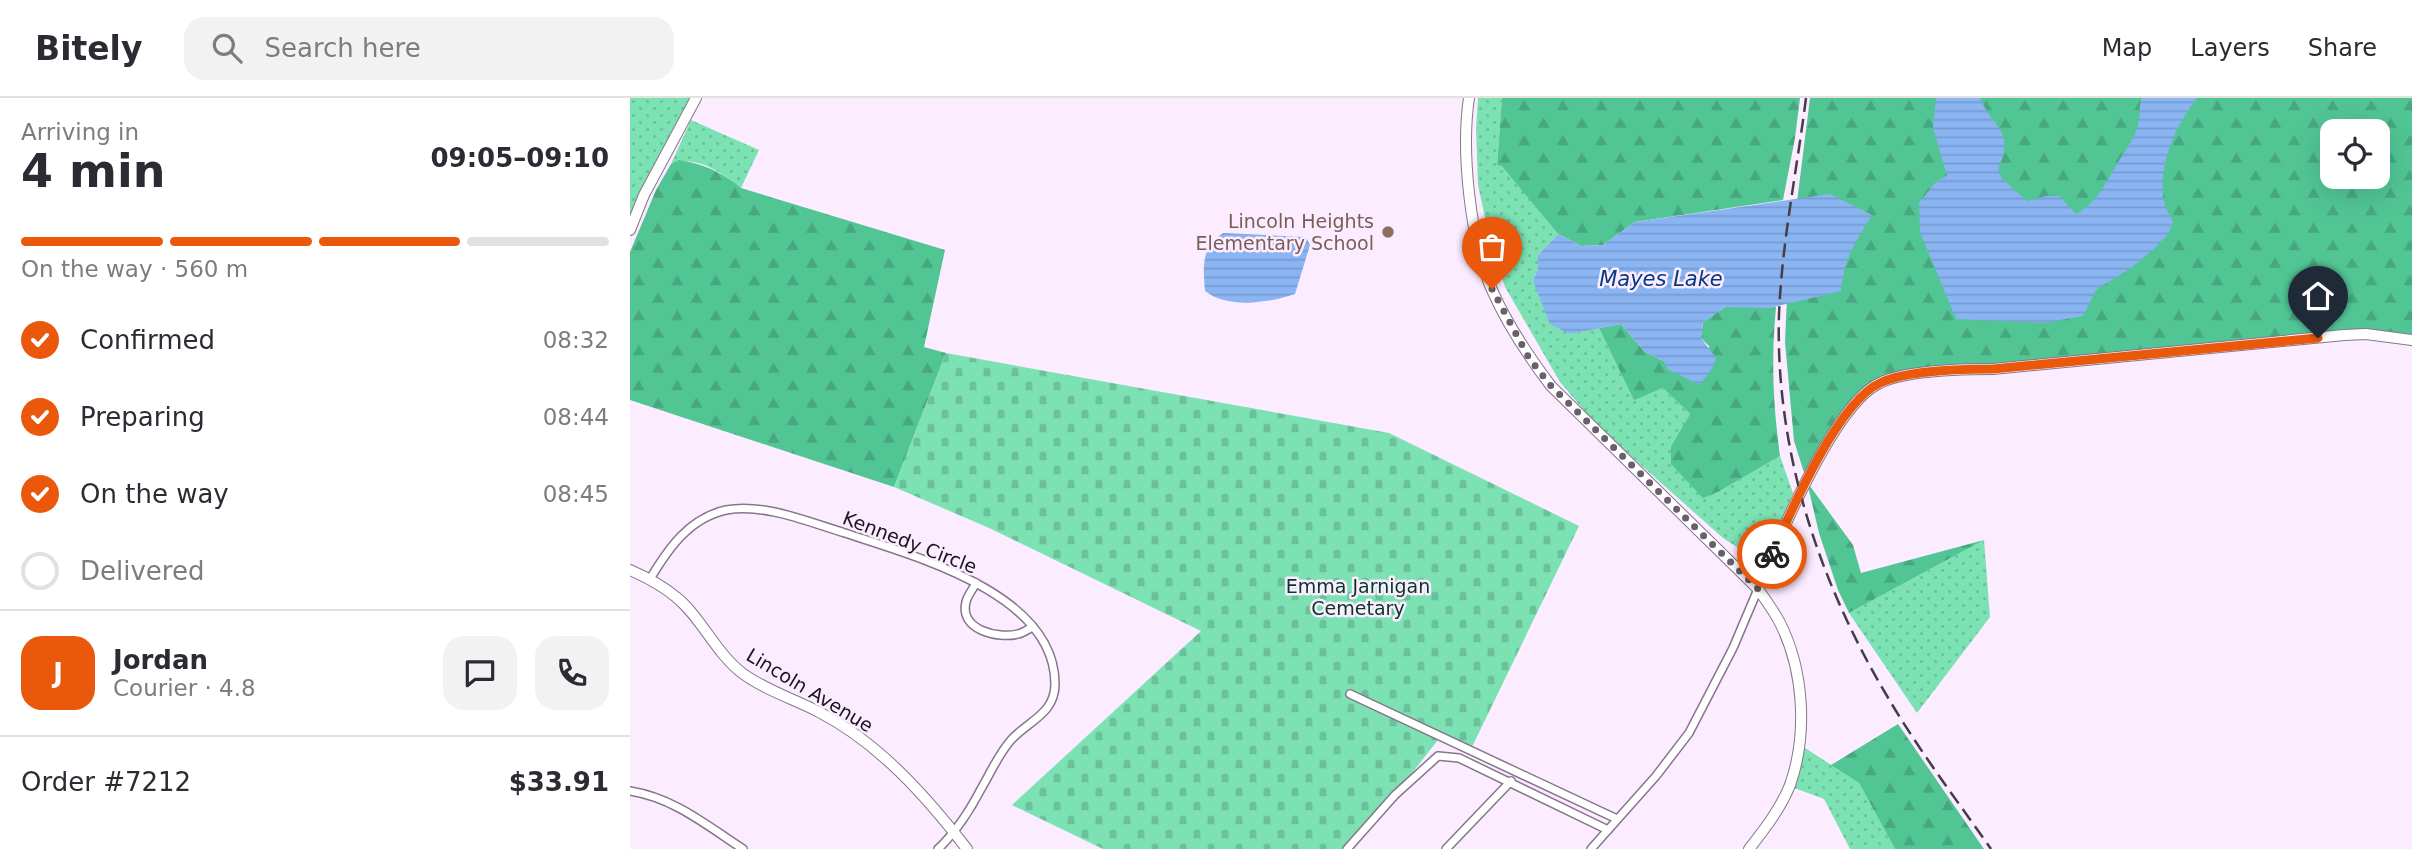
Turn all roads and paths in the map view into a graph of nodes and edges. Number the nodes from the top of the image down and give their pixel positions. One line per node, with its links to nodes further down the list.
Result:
1 (696, 98): 3 (street)
2 (1469, 98): 8 (street)
3 (630, 230)
4 (2412, 340): 8 (street)
5 (630, 570): 6 (street, Lincoln Avenue)
6 (650, 579): 7 (street, Kennedy Circle); 15 (street, Lincoln Avenue)
7 (976, 583): 9 (street, Kennedy Circle); 9 (street)
8 (1758, 589): 13 (street); 22 (street)
9 (1033, 627): 15 (street, Kennedy Circle)
10 (1350, 694): 13 (street)
11 (1511, 781): 14 (street); 19 (street); 20 (street)
12 (630, 791): 16 (street)
13 (1617, 819): 14 (street)
14 (1608, 830): 21 (street)
15 (955, 833): 17 (street, Kennedy Circle); 18 (street, Lincoln Avenue)
16 (743, 849)
17 (938, 849)
18 (967, 849)
19 (1347, 849)
20 (1446, 849)
21 (1591, 849)
22 (1749, 849)

